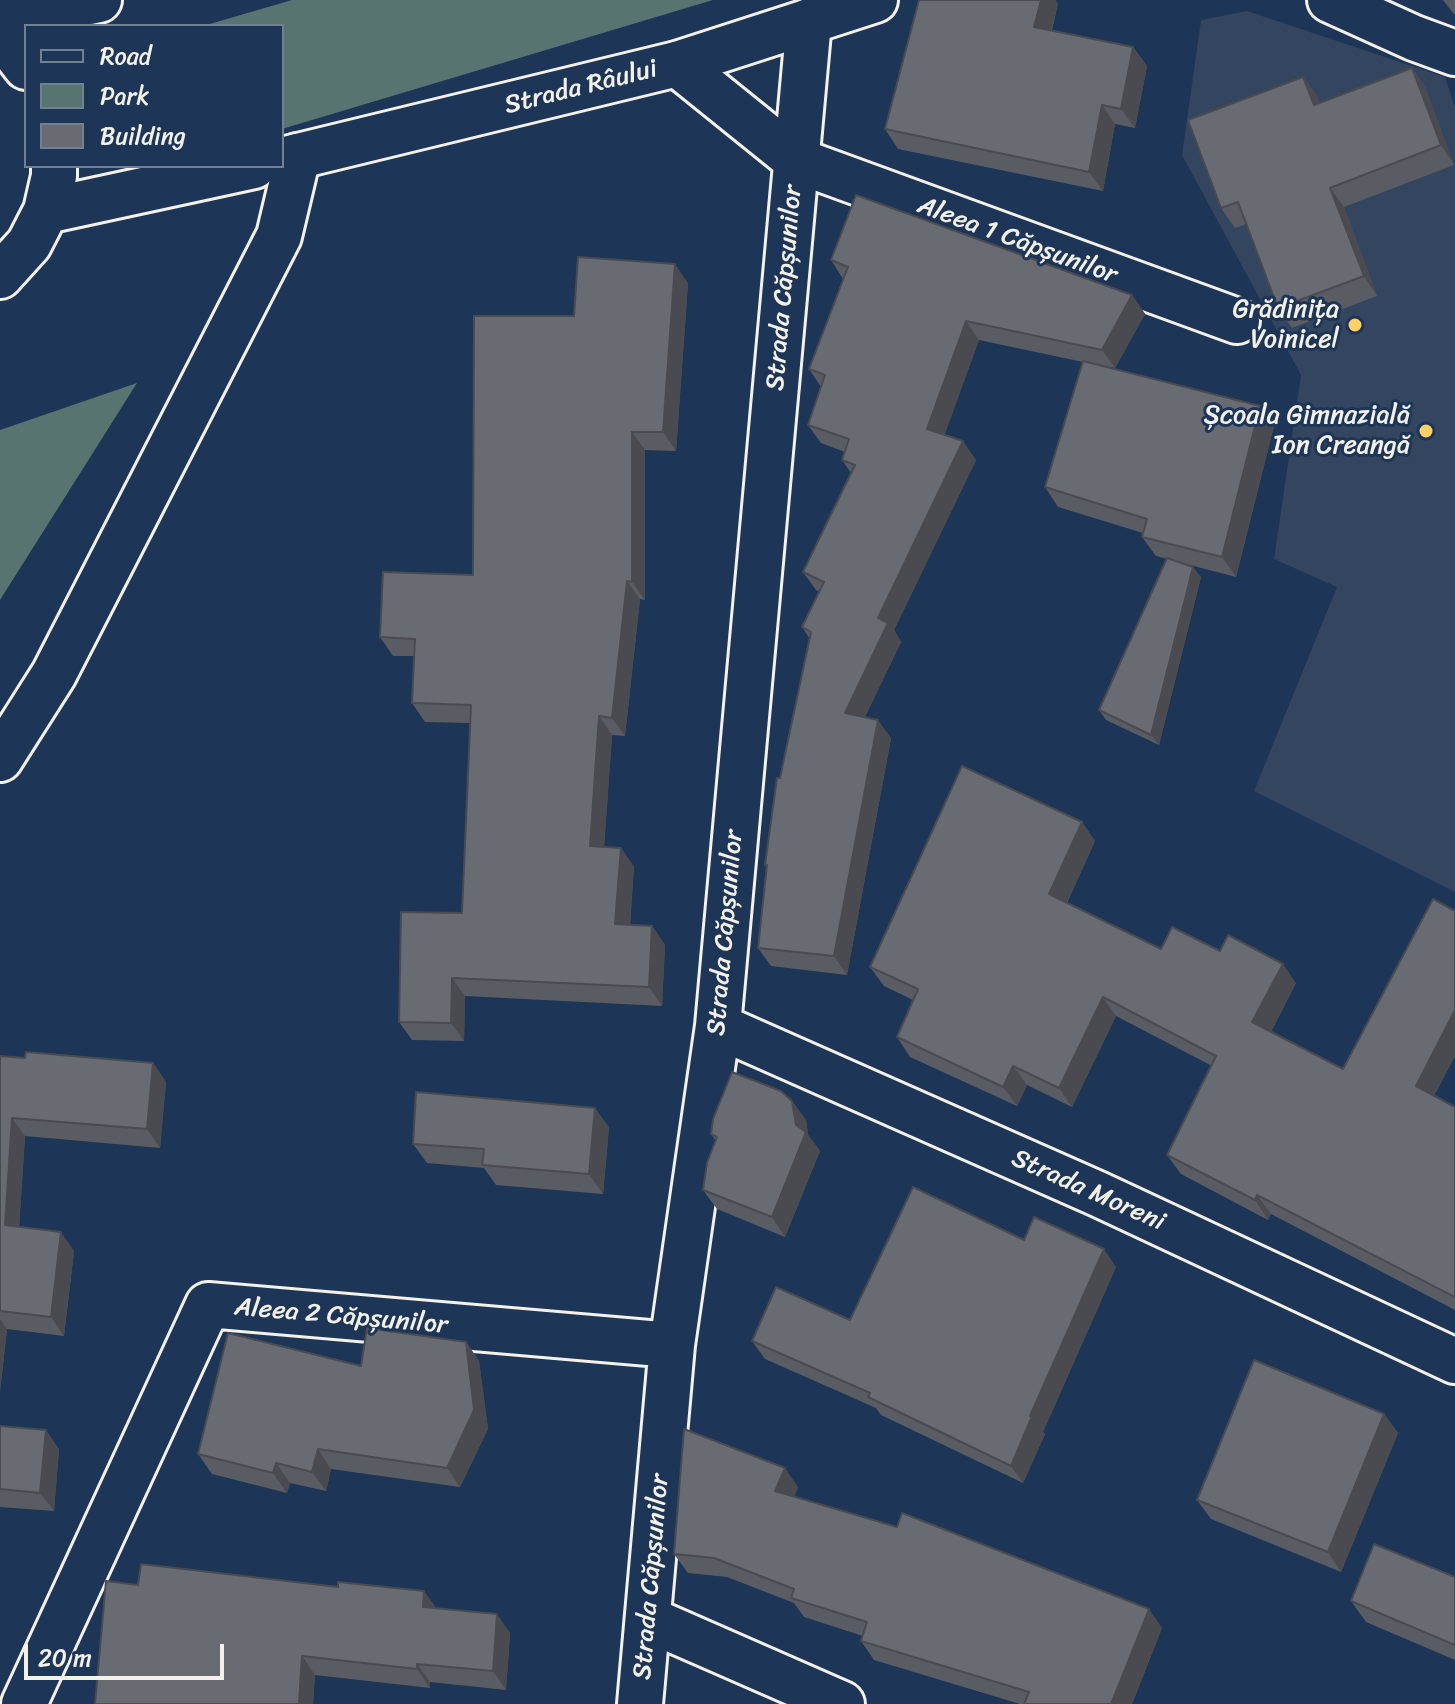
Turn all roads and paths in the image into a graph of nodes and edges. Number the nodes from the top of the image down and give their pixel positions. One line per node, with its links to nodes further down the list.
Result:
1 (99, 0): 4 (street)
2 (875, 0): 5 (street, Strada Râului)
3 (1330, 0): 7 (street)
4 (0, 21)
5 (809, 21): 9 (street, Strada Râului); 11 (street, Strada Căpșunilor)
6 (0, 38): 8 (street)
7 (1455, 53)
8 (24, 64)
9 (677, 64): 10 (street, Strada Râului); 11 (street, Strada Căpșunilor)
10 (290, 158): 17 (street)
11 (796, 160): 16 (street, Aleea 1 Căpșunilor); 18 (street, Strada Căpșunilor)
12 (54, 168): 14 (street)
13 (245, 168): 14 (street)
14 (46, 211): 15 (street)
15 (0, 276)
16 (1237, 321)
17 (0, 759)
18 (718, 1026): 19 (street, Strada Căpșunilor); 20 (street, Strada Moreni)
19 (672, 1345): 21 (street, Strada Căpșunilor); 22 (street, Aleea 2 Căpșunilor)
20 (1455, 1361)
21 (648, 1619): 23 (street, Strada Căpșunilor); 24 (street)
22 (24, 1704)
23 (640, 1704)
24 (842, 1704)

